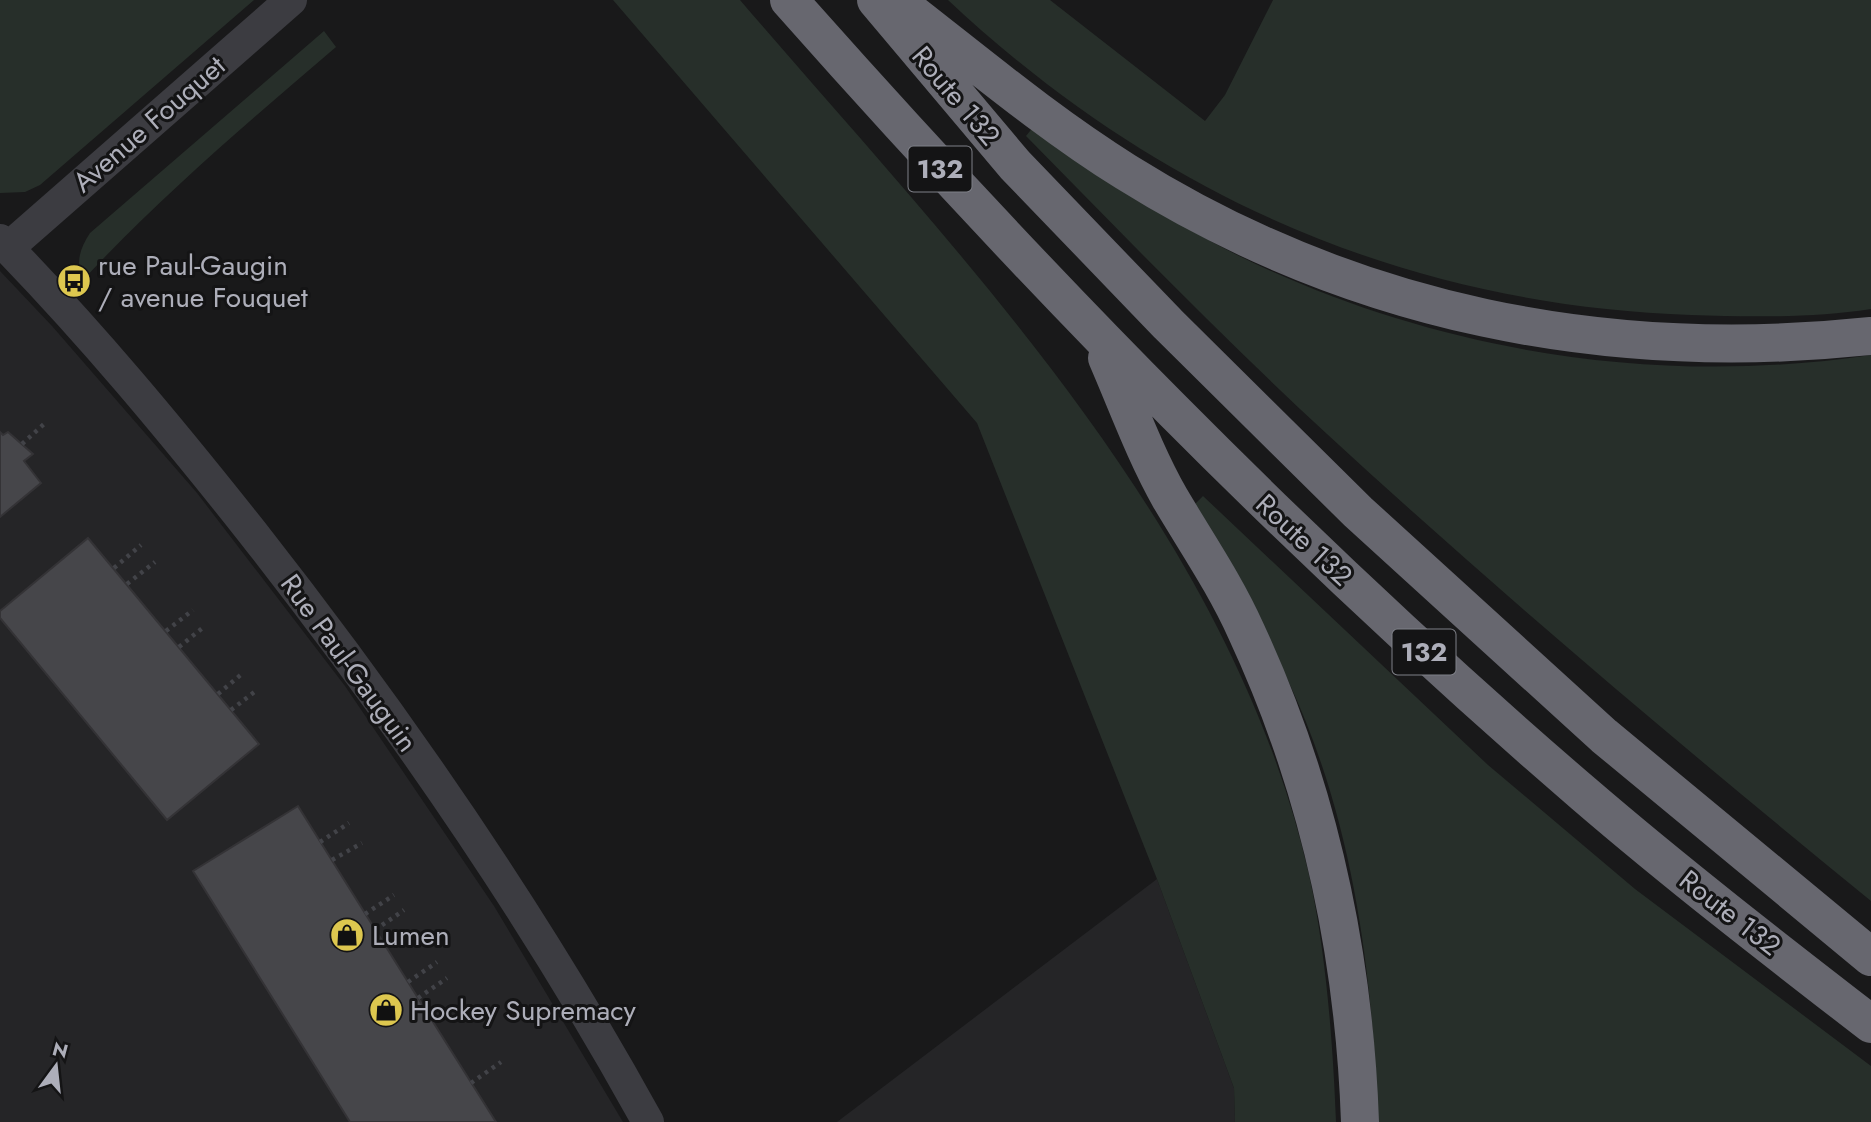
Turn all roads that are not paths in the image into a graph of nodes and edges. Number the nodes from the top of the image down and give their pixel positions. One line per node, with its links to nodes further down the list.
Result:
1 (291, 0): 5 (street, Avenue Fouquet)
2 (789, 0): 6 (highway, Route 132 / 132)
3 (876, 0): 8 (highway, Route 132 / 132)
4 (895, 0): 7 (highway)
5 (4, 244): 10 (street, Rue Paul-Gauguin)
6 (1096, 334): 9 (highway, Route 132 / 132); 11 (highway)
7 (1871, 336)
8 (1871, 957)
9 (1871, 1024)
10 (648, 1122)
11 (1360, 1122)

